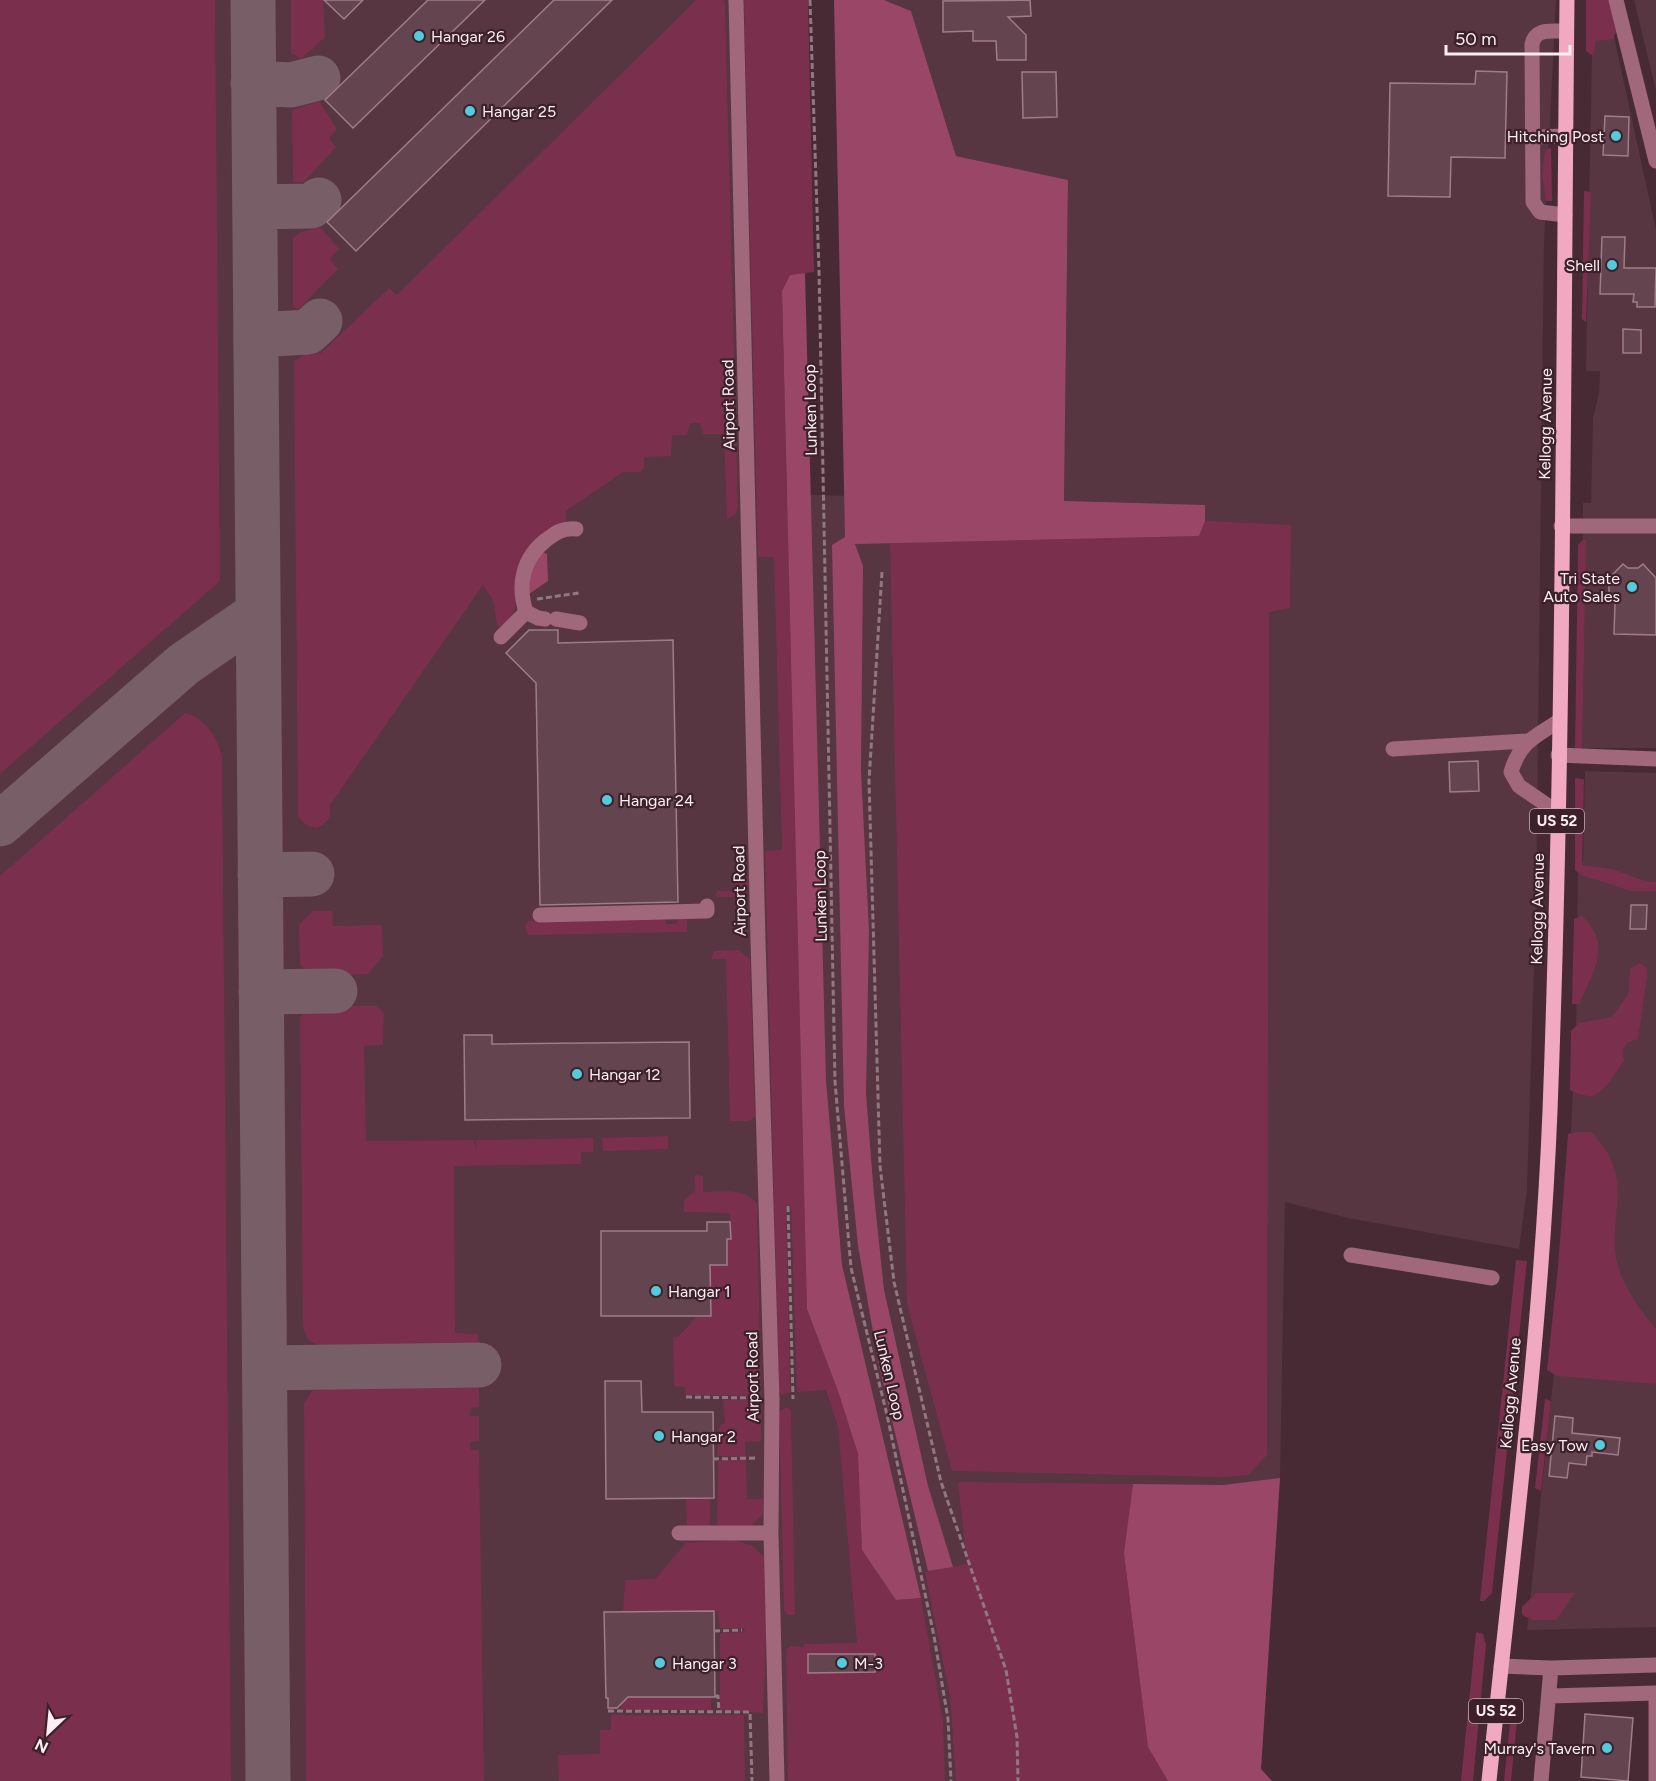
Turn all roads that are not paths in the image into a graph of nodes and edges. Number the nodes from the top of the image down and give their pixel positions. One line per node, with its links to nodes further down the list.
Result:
1 (736, 0): 26 (lane, Airport Road)
2 (1567, 0): 4 (main road, Kellogg Avenue / US 52)
3 (1616, 0): 7 (lane)
4 (1566, 31): 5 (main road, Kellogg Avenue / US 52); 6 (lane)
5 (1566, 136): 6 (lane); 8 (main road, Kellogg Avenue / US 52)
6 (1533, 137): 8 (lane)
7 (1656, 161)
8 (1565, 215): 9 (main road, Kellogg Avenue / US 52)
9 (1561, 526): 10 (lane); 15 (main road, Kellogg Avenue / US 52)
10 (1656, 526)
11 (576, 530): 12 (lane)
12 (526, 612): 13 (lane); 14 (lane)
13 (580, 623)
14 (501, 637)
15 (1559, 721): 16 (lane); 18 (main road, Kellogg Avenue / US 52)
16 (1527, 741): 17 (lane); 20 (lane)
17 (1394, 748)
18 (1558, 755): 19 (lane); 20 (main road, Kellogg Avenue / US 52)
19 (1656, 759)
20 (1557, 812): 28 (main road, Kellogg Avenue / US 52)
21 (707, 906): 22 (lane)
22 (540, 915)
23 (1351, 1255): 24 (lane)
24 (1492, 1278)
25 (679, 1533): 26 (lane)
26 (771, 1533): 32 (lane, Airport Road)
27 (1656, 1665): 29 (lane)
28 (1501, 1666): 29 (lane); 33 (main road, Kellogg Avenue / US 52)
29 (1551, 1668): 31 (lane)
30 (1656, 1693): 31 (lane); 35 (lane)
31 (1549, 1696): 34 (lane)
32 (777, 1781)
33 (1489, 1781)
34 (1541, 1781)
35 (1656, 1781)

